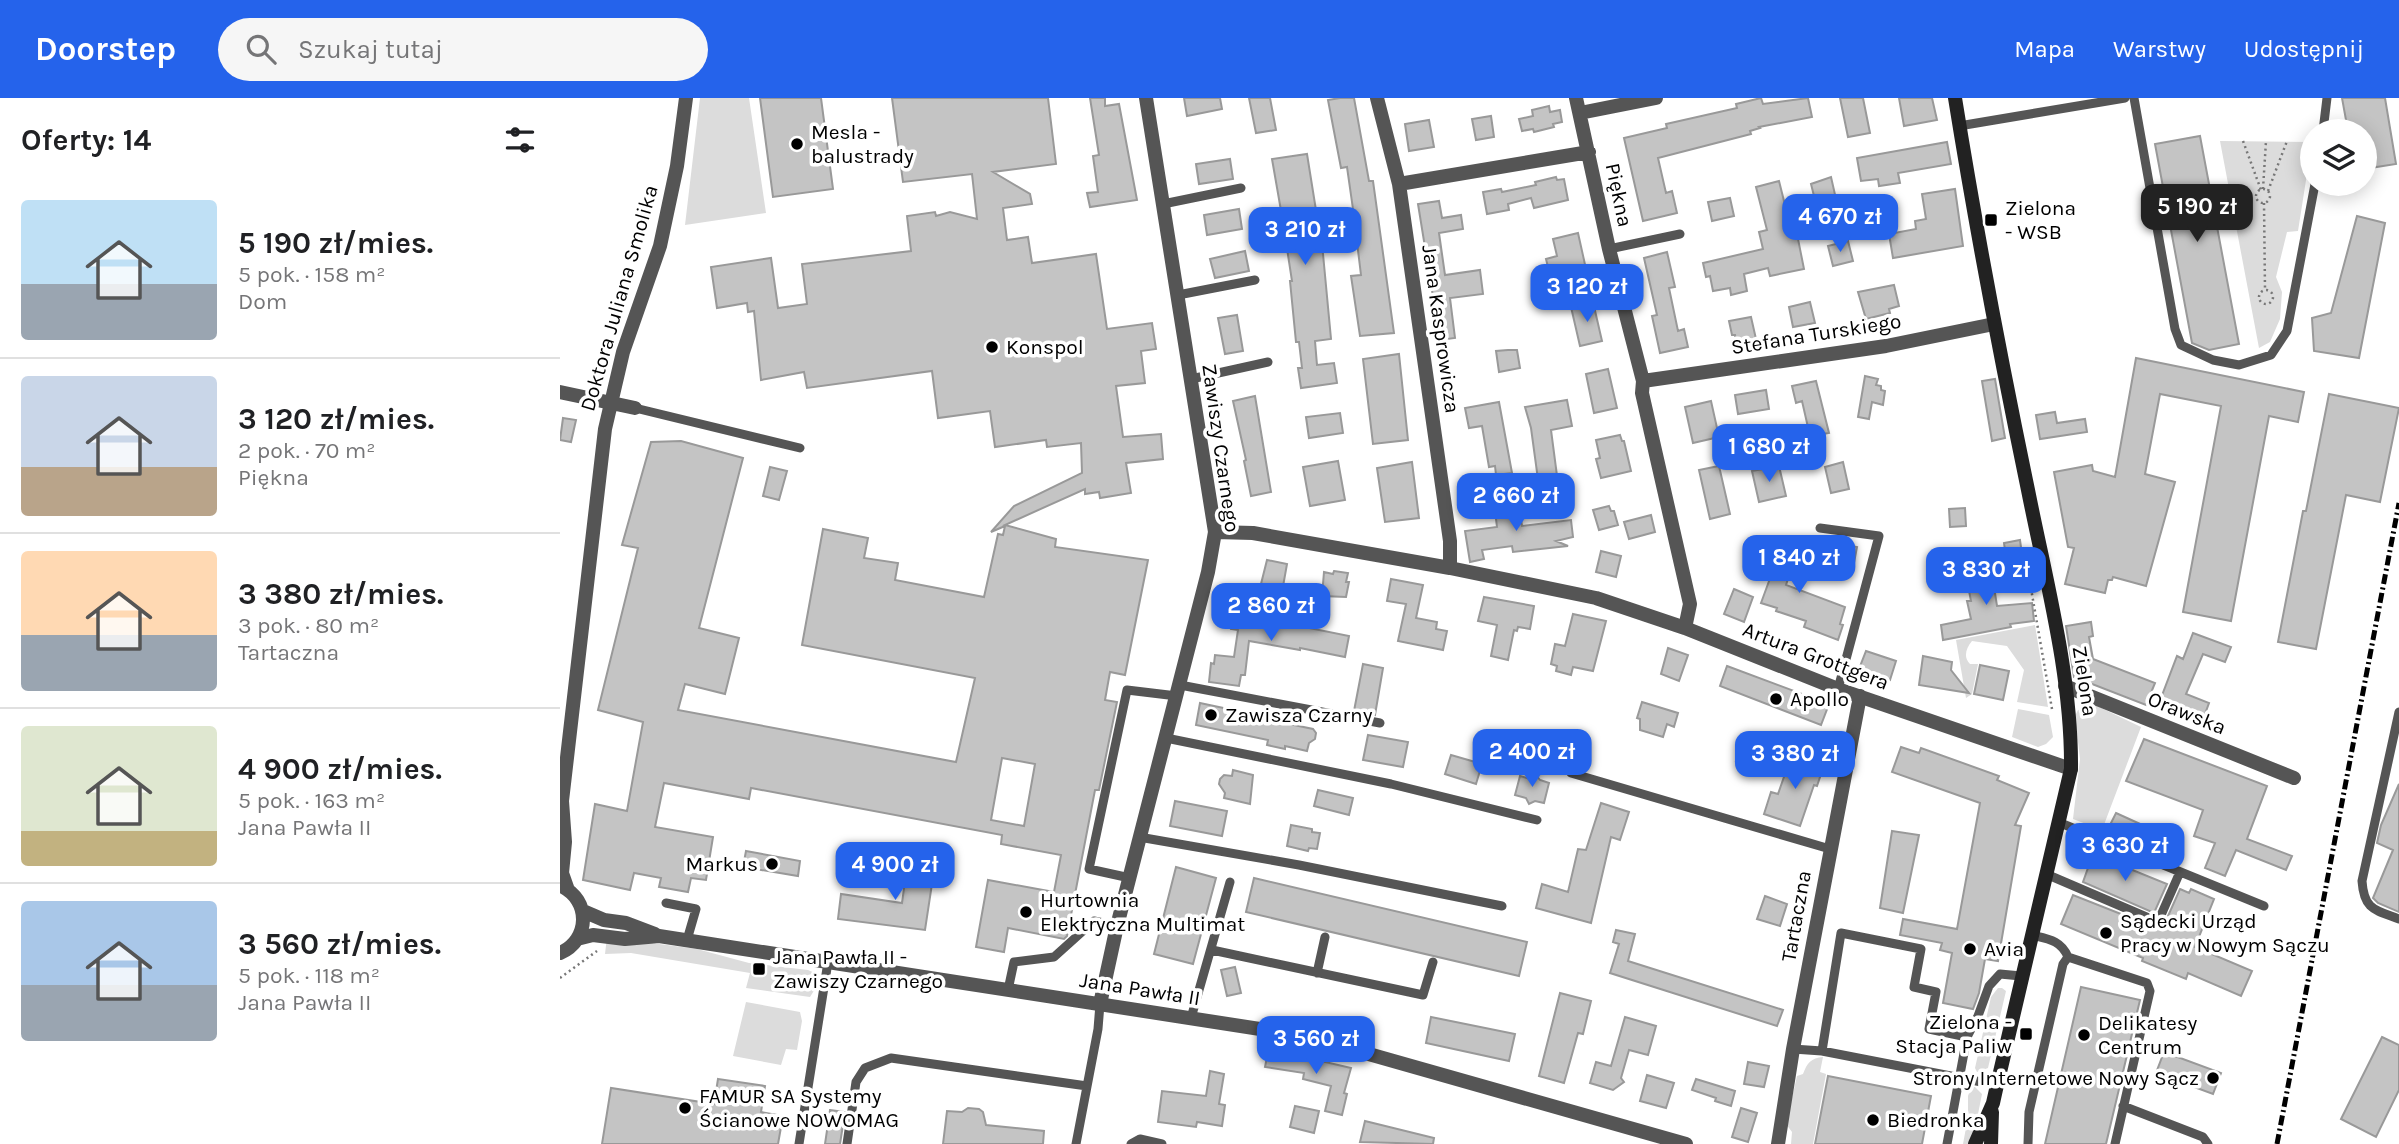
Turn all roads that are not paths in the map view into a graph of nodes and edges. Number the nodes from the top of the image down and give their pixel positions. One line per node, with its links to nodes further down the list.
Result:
1 (686, 98): 26 (street, Doktora Juliana Smolika)
2 (1146, 98): 16 (street, Zawiszy Czarnego)
3 (1377, 98): 13 (street, Jana Kasprowicza)
4 (1656, 98): 9 (street)
5 (1955, 98): 11 (street, Zielona)
6 (2126, 98): 11 (lane)
7 (2134, 98): 15 (lane)
8 (2327, 98): 10 (lane)
9 (1578, 105): 12 (street, Piękna)
10 (2324, 119)
11 (1959, 125): 21 (street, Zielona)
12 (1589, 152): 13 (street); 18 (street, Piękna)
13 (1399, 184): 31 (street, Jana Kasprowicza)
14 (1241, 188): 16 (lane)
15 (2313, 196)
16 (1163, 204): 20 (street, Zawiszy Czarnego)
17 (1680, 234): 18 (lane)
18 (1609, 249): 24 (street, Piękna)
19 (1255, 280): 20 (lane)
20 (1178, 295): 23 (street, Zawiszy Czarnego)
21 (1994, 324): 24 (street, Stefana Turskiego); 33 (street, Zielona)
22 (1268, 362): 23 (lane)
23 (1191, 379): 30 (street, Zawiszy Czarnego)
24 (1643, 382): 32 (street, Piękna)
25 (560, 392): 26 (street)
26 (610, 402): 27 (street); 43 (street, Doktora Juliana Smolika)
27 (635, 408): 28 (lane)
28 (800, 448)
29 (1820, 528): 34 (lane)
30 (1215, 532): 31 (street, Artura Grottgera); 35 (street, Zawiszy Czarnego)
31 (1450, 568): 32 (street, Artura Grottgera)
32 (1685, 628): 34 (street, Artura Grottgera)
33 (2065, 686): 40 (street, Zielona); 42 (street, Orawska)
34 (1838, 689): 36 (street, Artura Grottgera)
35 (1178, 690): 38 (lane); 39 (street, Zawiszy Czarnego); 50 (lane)
36 (1860, 696): 40 (street, Artura Grottgera); 47 (street, Tartaczna)
37 (2399, 712): 57 (lane)
38 (1380, 723)
39 (1167, 738): 44 (lane); 46 (street, Zawiszy Czarnego)
40 (2071, 769): 45 (street, Zielona)
41 (1571, 773): 47 (lane)
42 (2294, 778)
43 (561, 805): 52 (street, Doktora Juliana Smolika)
44 (1536, 820)
45 (2058, 822): 48 (lane); 49 (street, Zielona)
46 (1139, 837): 50 (street, Zawiszy Czarnego); 54 (lane)
47 (1830, 849): 75 (street, Tartaczna)
48 (2180, 872): 49 (lane); 55 (lane)
49 (2046, 874): 59 (street, Zielona)
50 (1130, 877): 58 (street, Zawiszy Czarnego)
51 (1230, 882): 64 (lane)
52 (564, 888): 56 (street)
53 (666, 903): 63 (lane)
54 (1502, 906)
55 (2264, 906)
56 (583, 911): 60 (street, Jana Pawła II); 62 (street)
57 (2399, 919)
58 (1117, 926): 71 (lane); 72 (street, Zawiszy Czarnego)
59 (2031, 935): 66 (lane); 70 (street, Zielona)
60 (659, 936): 62 (street, Jana Pawła II); 63 (street, Jana Pawła II)
61 (1325, 937): 69 (lane)
62 (578, 939): 65 (street)
63 (687, 940): 67 (street, Jana Pawła II)
64 (1212, 950): 69 (lane); 73 (lane)
65 (560, 953)
66 (2068, 957): 81 (lane); 92 (lane)
67 (828, 962): 71 (street, Jana Pawła II); 82 (lane)
68 (1433, 962): 69 (lane)
69 (1317, 973)
70 (2021, 976): 74 (lane); 78 (street, Zielona)
71 (1008, 989): 72 (street, Jana Pawła II)
72 (1100, 1004): 73 (street, Jana Pawła II); 79 (lane)
73 (1191, 1018): 87 (street, Jana Pawła II)
74 (1967, 1037): 76 (lane); 77 (lane)
75 (1793, 1049): 76 (lane); 88 (street, Tartaczna)
76 (1822, 1051): 77 (lane)
77 (1959, 1077): 78 (lane); 89 (lane)
78 (1997, 1085): 80 (street, Zielona)
79 (1087, 1086): 83 (lane); 84 (lane)
80 (1993, 1103): 90 (street, Zielona); 91 (street, Zielona)
81 (2123, 1106): 93 (lane); 94 (lane)
82 (799, 1144)
83 (847, 1144)
84 (1076, 1144)
85 (1131, 1144): 86 (lane)
86 (1162, 1144)
87 (1686, 1144)
88 (1778, 1144)
89 (1947, 1144)
90 (1975, 1144)
91 (1991, 1144)
92 (2028, 1144)
93 (2115, 1144)
94 (2208, 1144)

